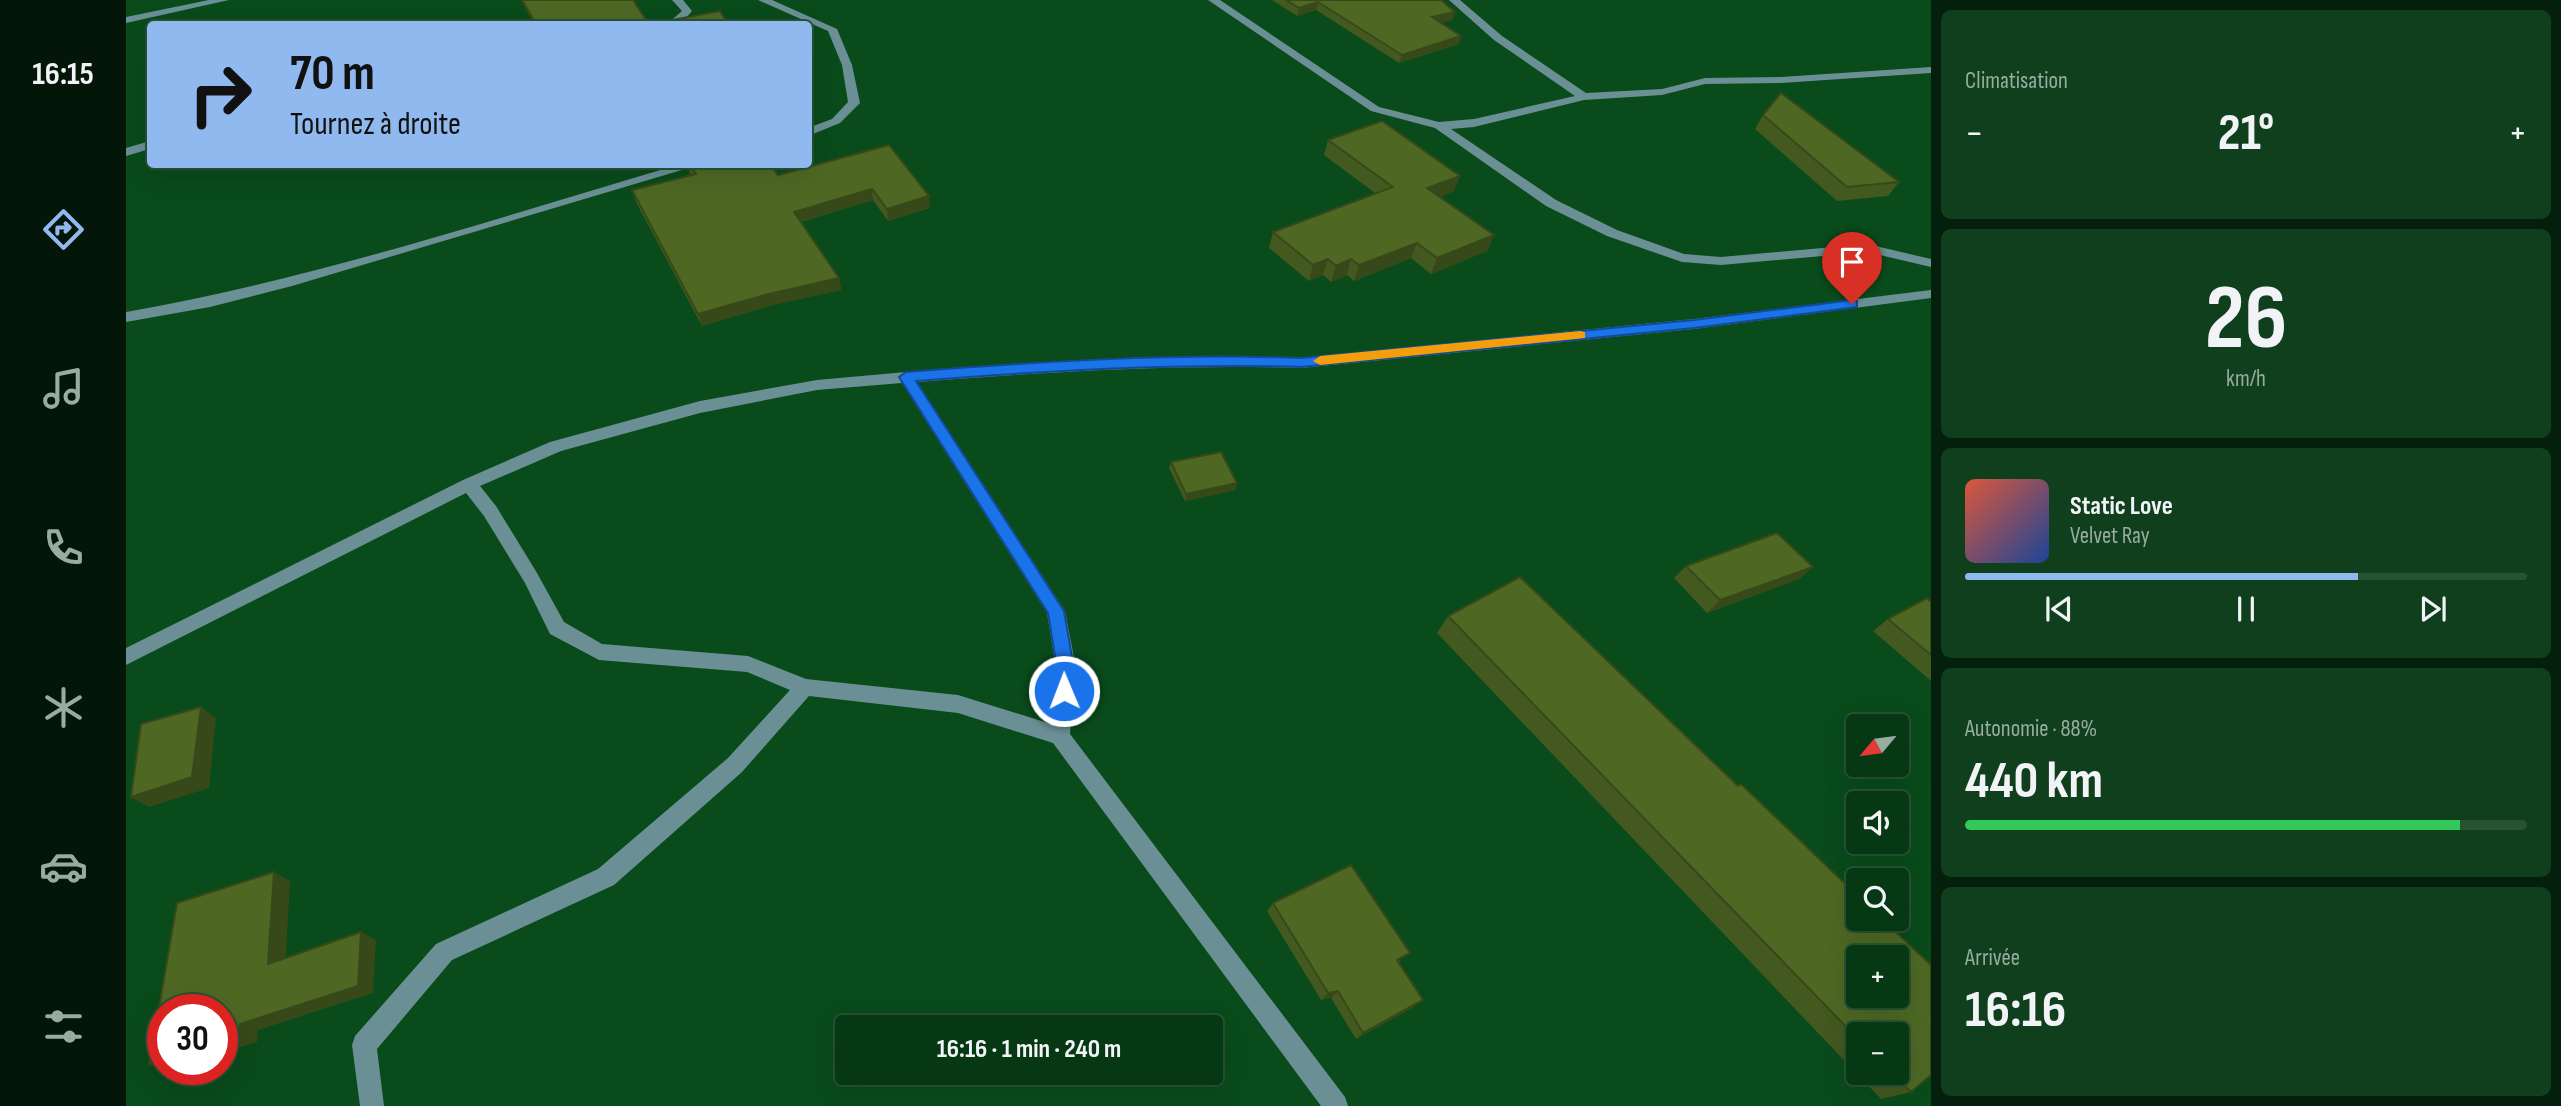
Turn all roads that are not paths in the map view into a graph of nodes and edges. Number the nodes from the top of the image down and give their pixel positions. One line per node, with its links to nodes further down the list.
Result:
1 (224, 0): 6 (street)
2 (677, 0): 7 (street)
3 (763, 0): 11 (street)
4 (1213, 0): 10 (street)
5 (1454, 0): 9 (street)
6 (126, 20)
7 (679, 21)
8 (1931, 70): 9 (street)
9 (1584, 97): 10 (street)
10 (1439, 126): 15 (street)
11 (812, 131)
12 (147, 146): 13 (street)
13 (126, 152)
14 (682, 168): 17 (street)
15 (1931, 263)
16 (1931, 294): 18 (street)
17 (126, 317)
18 (906, 377): 19 (street); 22 (street)
19 (469, 484): 20 (street); 21 (street)
20 (126, 657)
21 (805, 687): 22 (street); 23 (street)
22 (1060, 736): 24 (street)
23 (372, 1106)
24 (1336, 1106)

